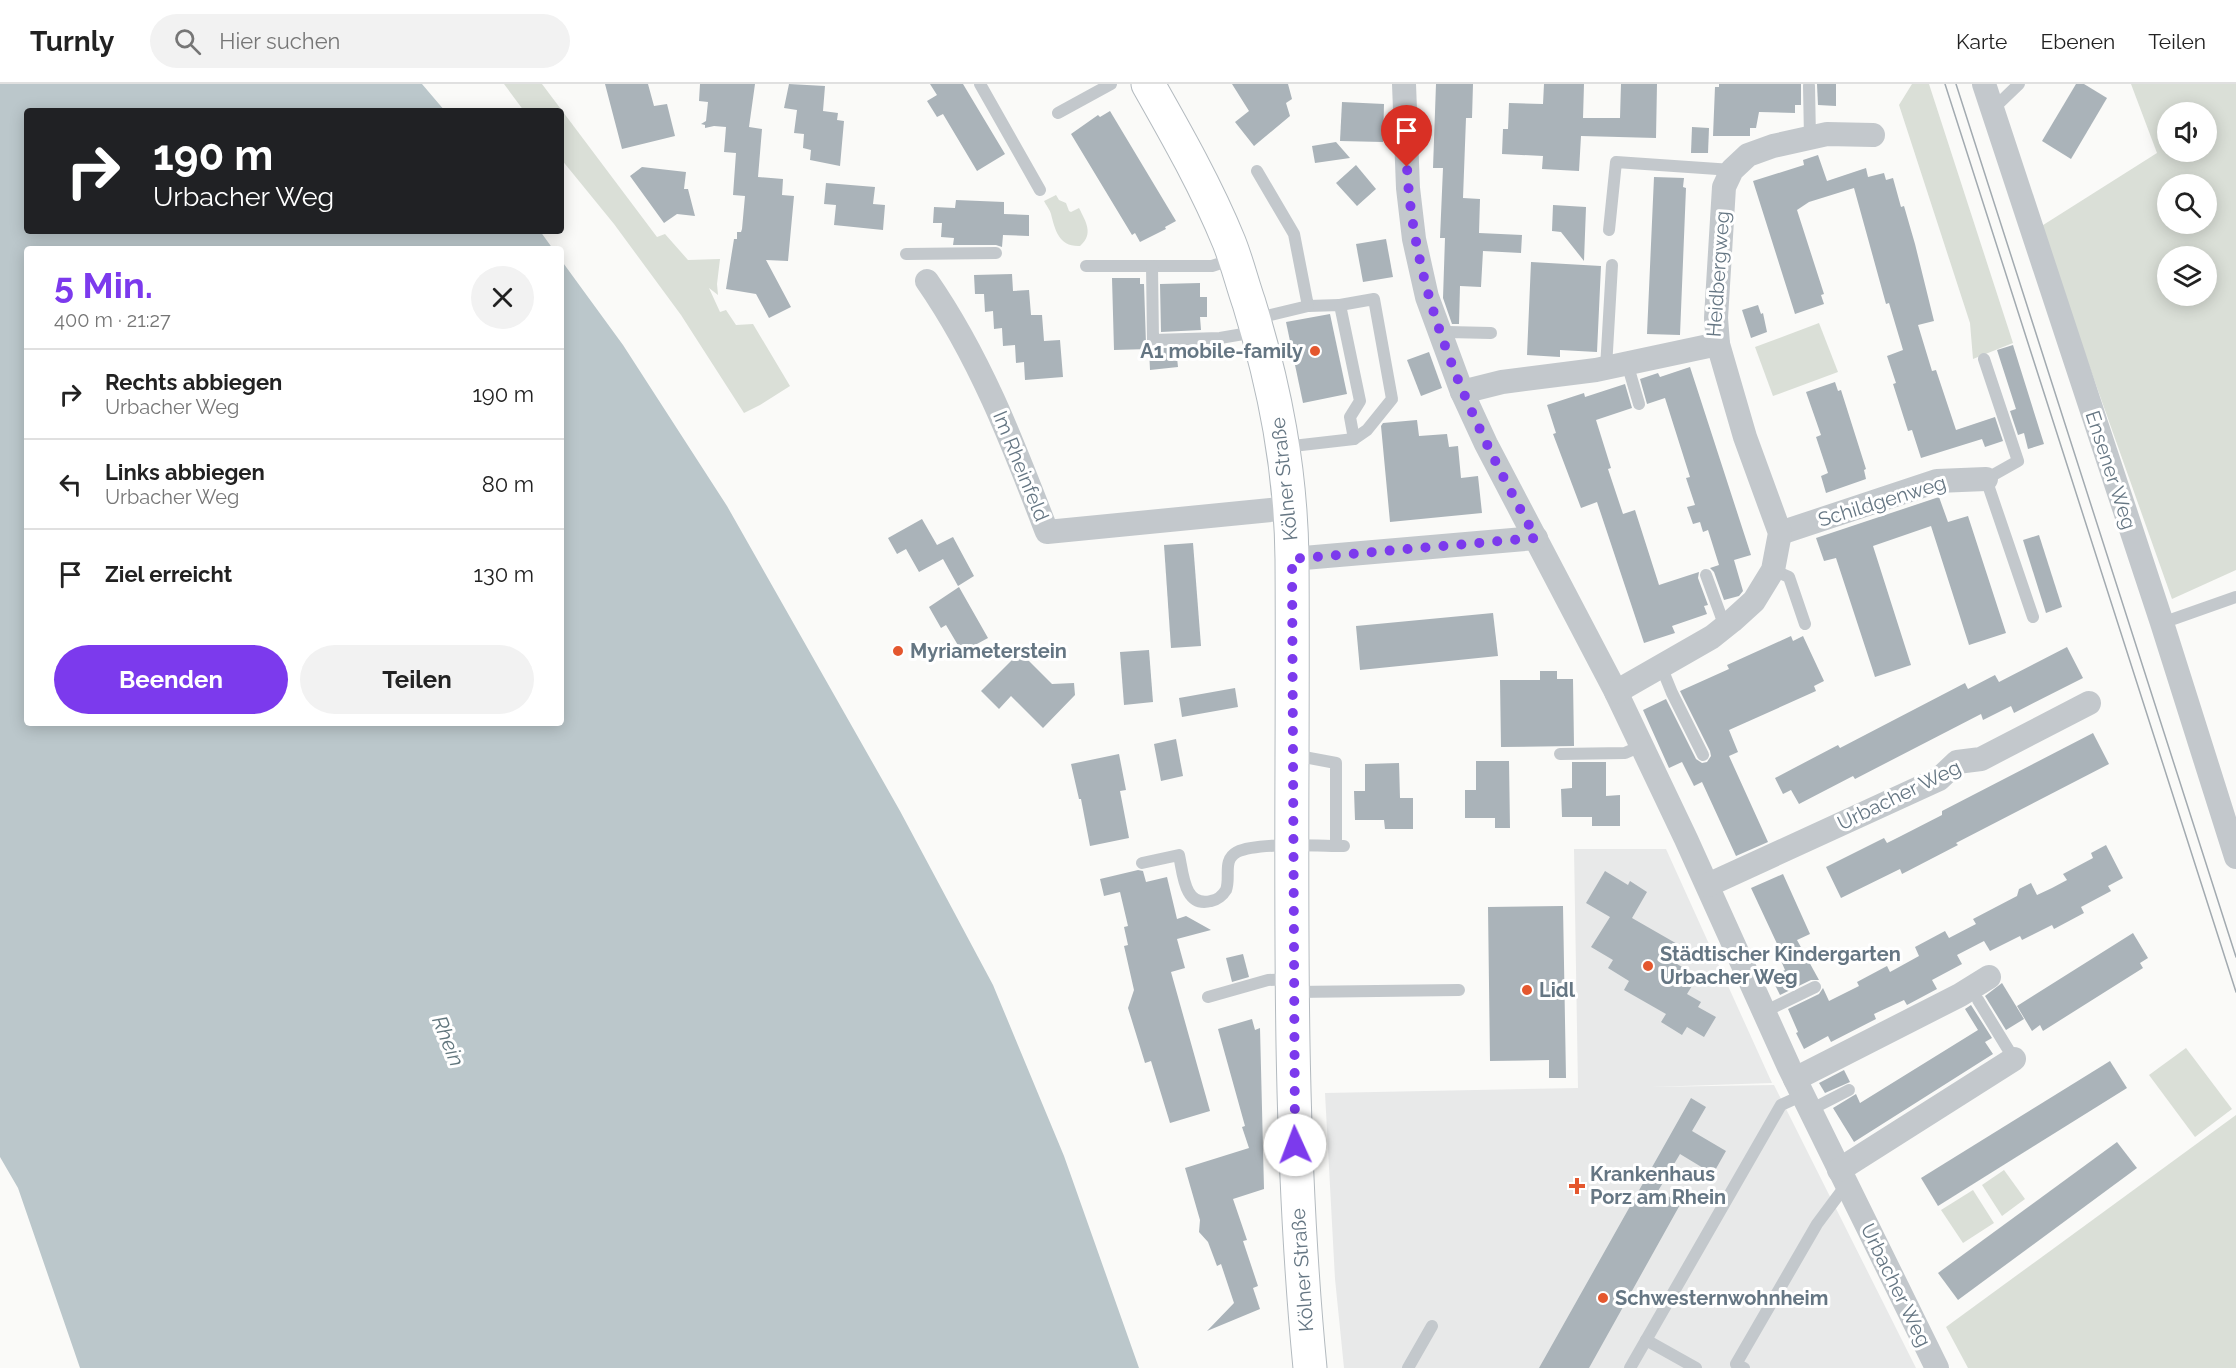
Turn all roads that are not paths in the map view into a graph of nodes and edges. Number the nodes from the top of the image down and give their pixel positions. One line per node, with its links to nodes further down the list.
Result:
1 (980, 84): 14 (lane)
2 (1111, 84): 9 (lane)
3 (1148, 84): 18 (main road, Kölner Straße)
4 (1404, 84): 27 (street, Urbacher Weg)
5 (1984, 84): 8 (street, Ensener Weg)
6 (2019, 84): 8 (lane)
7 (1809, 86): 11 (lane)
8 (1992, 109): 44 (street, Ensener Weg)
9 (1058, 113)
10 (1873, 135): 11 (street)
11 (1810, 138): 12 (street)
12 (1732, 170): 15 (lane); 28 (street, Heidbergweg)
13 (1257, 171): 24 (lane)
14 (1040, 190)
15 (1610, 230)
16 (996, 253): 17 (lane)
17 (906, 254)
18 (1234, 258): 21 (lane); 25 (main road, Kölner Straße)
19 (1612, 265): 30 (lane)
20 (1086, 266): 21 (lane)
21 (1152, 266): 25 (lane)
22 (927, 281): 36 (street, Im Rheinfeld)
23 (1340, 305): 24 (lane); 33 (lane); 33 (lane)
24 (1308, 306): 25 (lane)
25 (1256, 325): 34 (main road, Kölner Straße)
26 (1491, 333): 27 (lane)
27 (1441, 335): 31 (street, Urbacher Weg)
28 (1718, 344): 30 (street, Heidbergweg); 37 (street)
29 (1984, 358): 35 (lane)
30 (1617, 365): 31 (street, Heidbergweg); 32 (lane)
31 (1462, 392): 38 (street, Urbacher Weg)
32 (1639, 404)
33 (1354, 439): 34 (lane)
34 (1284, 447): 36 (main road, Kölner Straße)
35 (1986, 478): 37 (street, Schildgenweg); 43 (lane)
36 (1291, 508): 39 (main road, Kölner Straße)
37 (1780, 533): 40 (street)
38 (1536, 538): 39 (street); 48 (street, Urbacher Weg)
39 (1292, 559): 52 (main road, Kölner Straße)
40 (1773, 570): 45 (lane); 46 (street)
41 (1706, 575): 46 (lane)
42 (2236, 597): 44 (lane)
43 (2033, 617)
44 (2162, 623): 55 (street, Ensener Weg)
45 (1805, 624)
46 (1725, 627): 47 (street)
47 (1661, 666): 48 (street); 53 (lane)
48 (1616, 692): 50 (street, Urbacher Weg)
49 (2089, 704): 57 (street, Urbacher Weg)
50 (1641, 746): 51 (lane); 57 (street, Urbacher Weg)
51 (1560, 754)
52 (1293, 755): 54 (main road, Kölner Straße); 54 (lane)
53 (1703, 755)
54 (1293, 847): 56 (lane); 59 (main road, Kölner Straße)
55 (2236, 854)
56 (1142, 863)
57 (1708, 885): 64 (street, Urbacher Weg)
58 (1989, 977): 67 (street)
59 (1294, 986): 61 (lane); 62 (lane); 71 (main road, Kölner Straße)
60 (1815, 987): 64 (lane)
61 (1459, 990)
62 (1208, 997)
63 (1978, 1000): 65 (lane)
64 (1764, 1012): 67 (street, Urbacher Weg)
65 (2014, 1059): 68 (street)
66 (1849, 1090): 67 (lane)
67 (1803, 1094): 68 (street, Urbacher Weg); 70 (lane)
68 (1842, 1178): 75 (lane); 76 (street, Urbacher Weg)
69 (1432, 1326): 72 (lane)
70 (1646, 1340): 73 (lane); 74 (lane)
71 (1310, 1368)
72 (1408, 1368)
73 (1630, 1368)
74 (1696, 1368)
75 (1744, 1368)
76 (1937, 1368)

